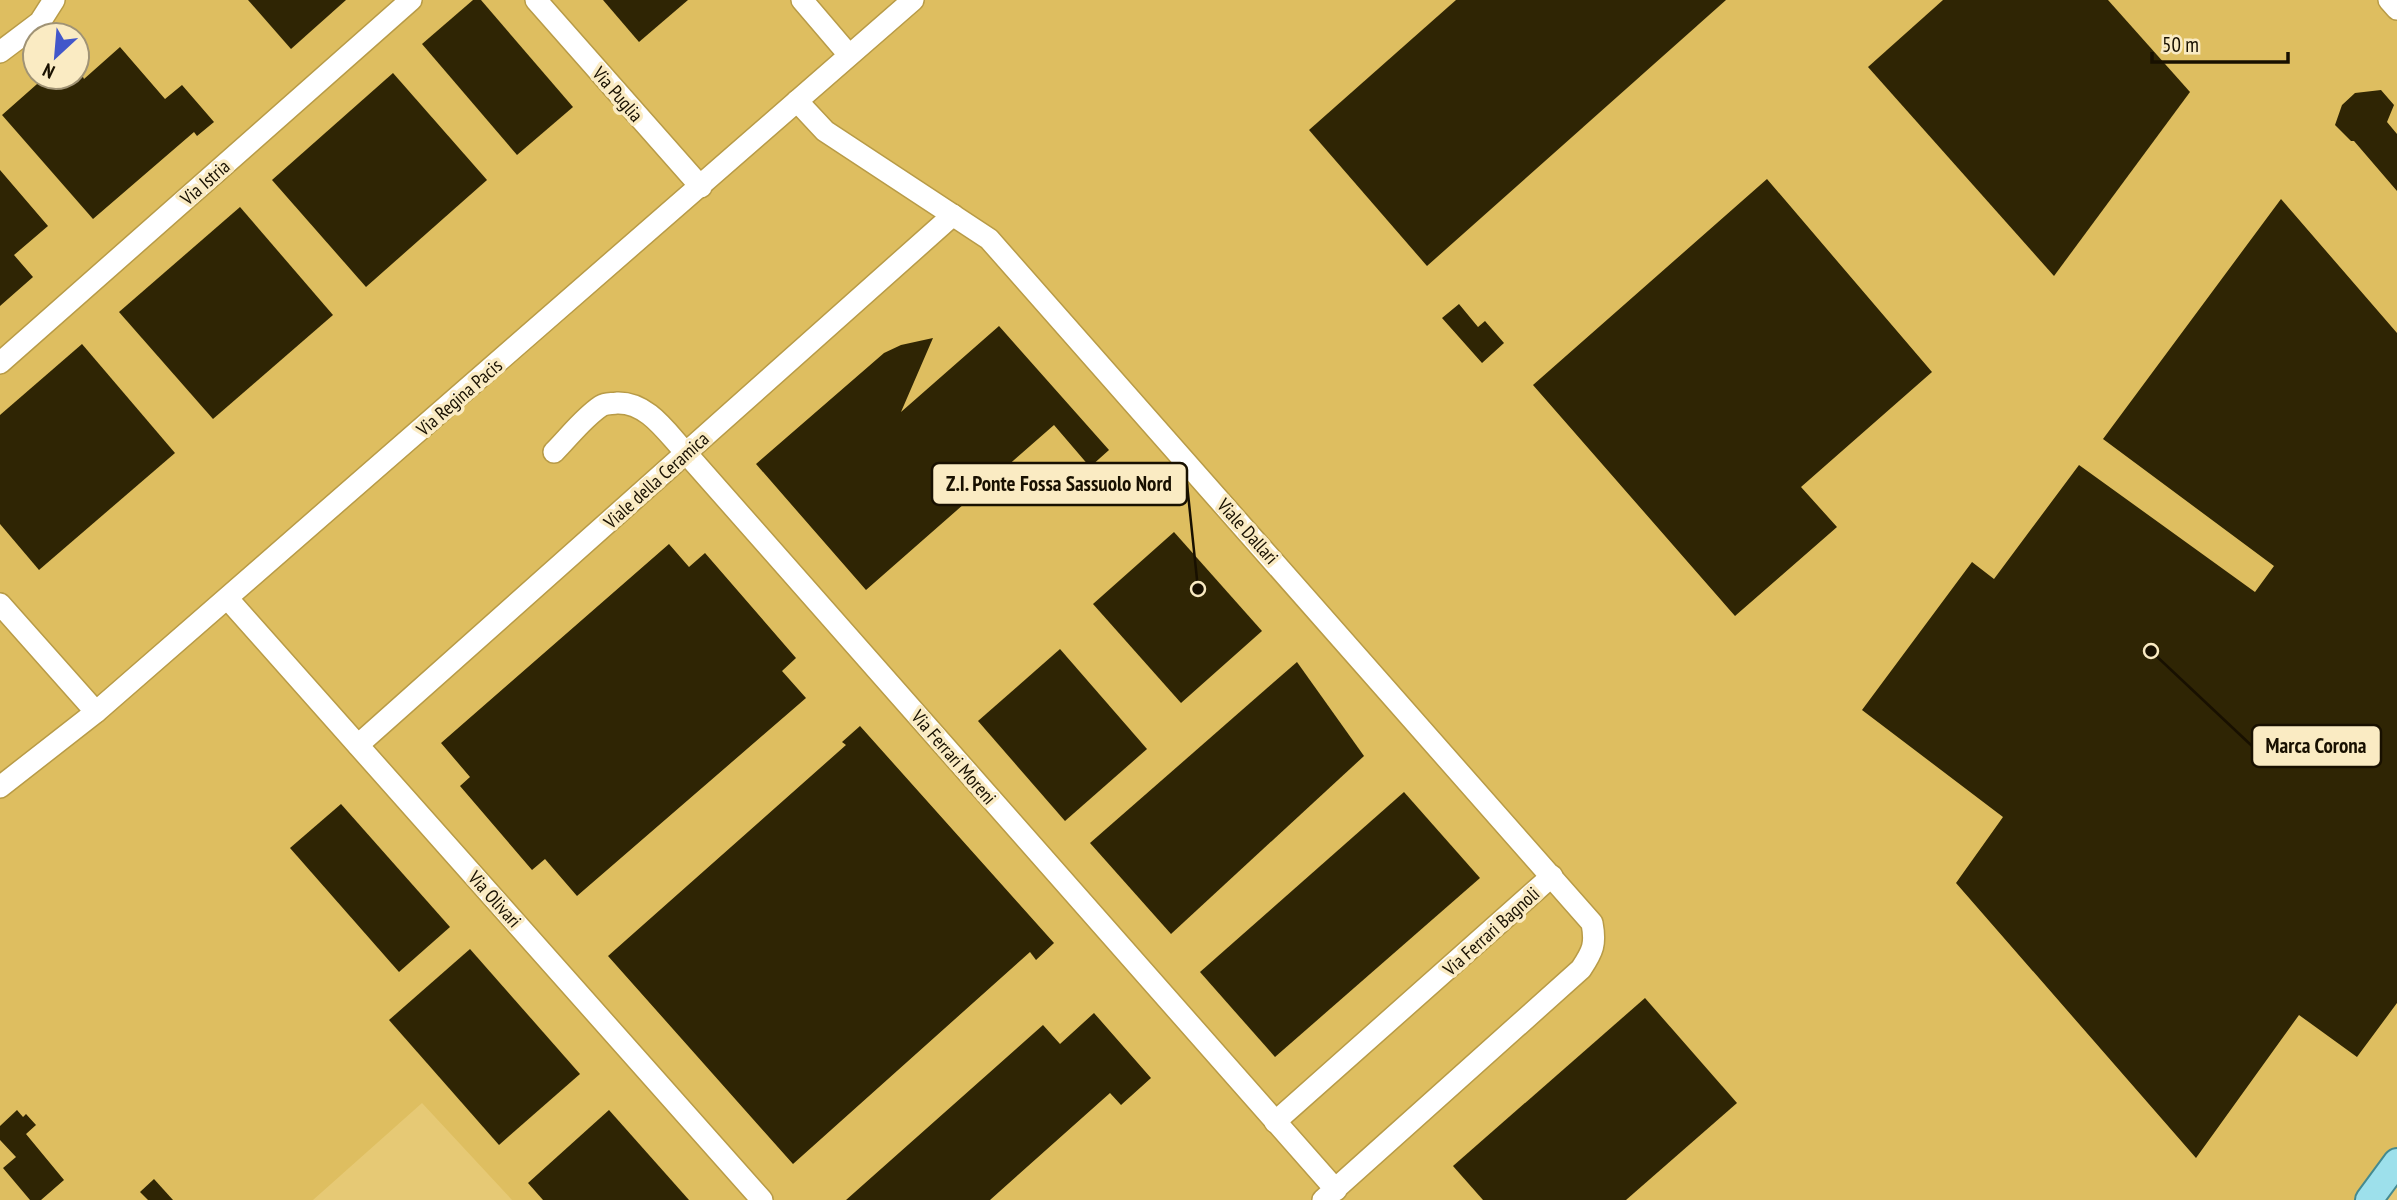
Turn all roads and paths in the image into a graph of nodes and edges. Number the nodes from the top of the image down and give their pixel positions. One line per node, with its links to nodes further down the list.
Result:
1 (54, 0): 8 (street)
2 (411, 0): 13 (street, Via Istria)
3 (536, 0): 11 (street, Via Puglia)
4 (802, 0): 9 (street)
5 (913, 0): 9 (street, Via Regina Pacis)
6 (2389, 0): 7 (street)
7 (2397, 9)
8 (0, 52)
9 (849, 55): 10 (street, Via Regina Pacis)
10 (797, 101): 11 (street, Via Regina Pacis); 12 (street, Viale Dallari)
11 (701, 187): 16 (street, Via Regina Pacis)
12 (953, 215): 15 (street, Viale della Ceramica); 21 (street, Viale Dallari)
13 (0, 363)
14 (554, 452): 15 (street, Via Ferrari Moreni)
15 (687, 453): 19 (street, Viale della Ceramica); 22 (street, Via Ferrari Moreni)
16 (228, 598): 18 (street, Via Regina Pacis); 19 (street, Via Olivari)
17 (0, 604): 18 (street)
18 (96, 712): 20 (street, Via Regina Pacis)
19 (358, 745): 25 (street, Via Olivari)
20 (0, 787)
21 (1552, 876): 22 (street, Via Ferrari Bagnoli); 24 (street, Via Ferrari Bagnoli)
22 (1275, 1122): 24 (street, Via Ferrari Moreni)
23 (2397, 1163): 26 (main road)
24 (1330, 1195)
25 (762, 1200)
26 (2370, 1200)

